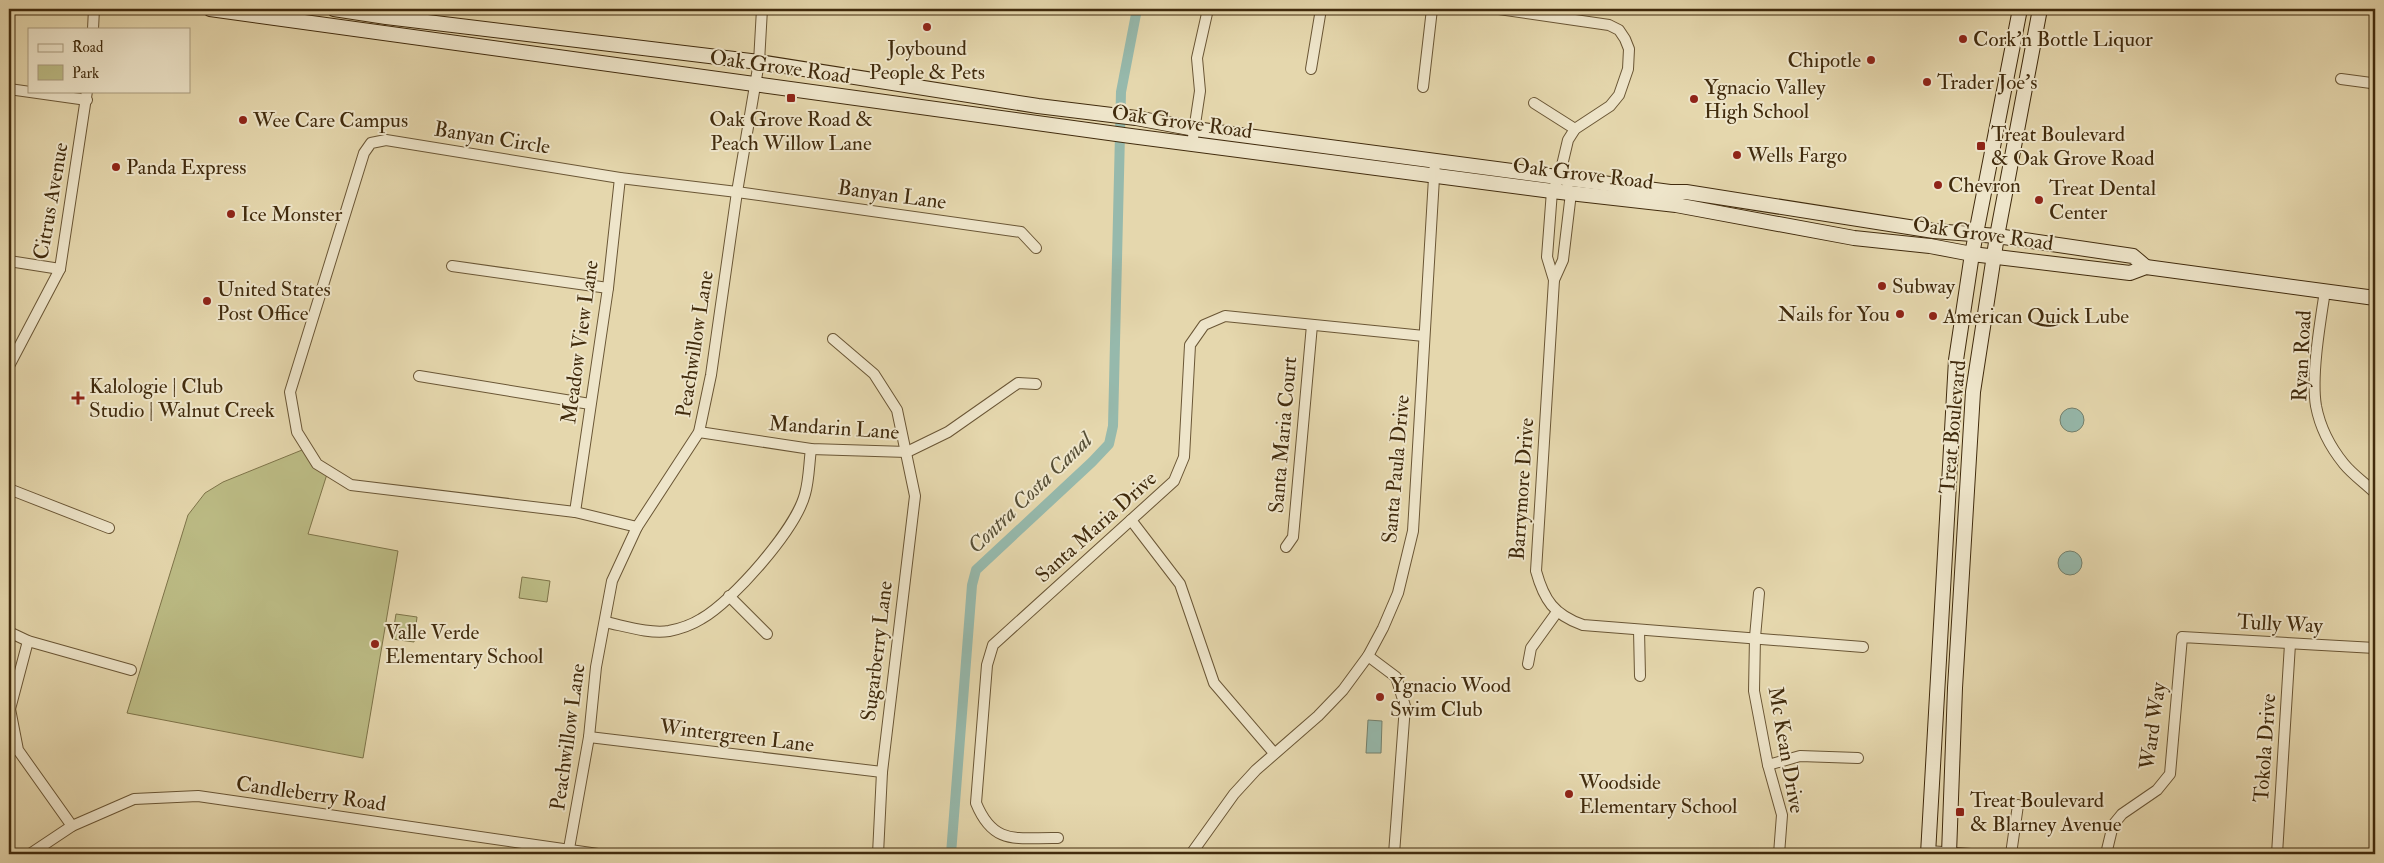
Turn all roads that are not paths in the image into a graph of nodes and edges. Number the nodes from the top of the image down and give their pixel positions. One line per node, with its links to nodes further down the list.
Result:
1 (94, 9): 12 (street)
2 (210, 9): 11 (main road, Oak Grove Road)
3 (334, 9): 13 (main road, Oak Grove Road)
4 (762, 9): 13 (street, Peachwillow Lane)
5 (1208, 9): 26 (street)
6 (1321, 9): 14 (street)
7 (1432, 9): 17 (street)
8 (1499, 9): 27 (street)
9 (2020, 9): 35 (main road, Treat Boulevard)
10 (2040, 9): 36 (main road, Treat Boulevard)
11 (283, 13): 16 (main road, Oak Grove Road)
12 (93, 28)
13 (759, 62): 16 (street, Peachwillow Lane); 24 (main road, Oak Grove Road)
14 (1311, 69)
15 (2341, 79): 18 (street)
16 (755, 84): 25 (main road, Oak Grove Road); 33 (street, Peachwillow Lane)
17 (1423, 87)
18 (2375, 87)
19 (9, 89): 20 (street)
20 (28, 91)
21 (42, 92): 22 (street)
22 (87, 96): 43 (street, Citrus Avenue)
23 (1534, 103): 27 (street)
24 (1095, 114): 25 (main road); 26 (main road, Oak Grove Road)
25 (1039, 123): 28 (main road, Oak Grove Road)
26 (1194, 129): 28 (street); 29 (main road, Oak Grove Road)
27 (1575, 129): 31 (street, Barrymore Drive)
28 (1192, 144): 29 (main road, Oak Grove Road)
29 (1434, 168): 31 (main road, Oak Grove Road); 32 (main road, Oak Grove Road); 49 (street, Santa Paula Drive)
30 (620, 178): 33 (street, Banyan Circle); 45 (street, Meadow View Lane); 60 (street, Banyan Circle)
31 (1559, 178): 32 (street, Barrymore Drive); 34 (street); 35 (main road, Oak Grove Road)
32 (1552, 191): 34 (main road, Oak Grove Road); 44 (street, Barrymore Drive)
33 (736, 192): 37 (street, Banyan Lane); 55 (street, Peachwillow Lane)
34 (1571, 193): 38 (main road, Oak Grove Road); 44 (street, Barrymore Drive)
35 (1976, 235): 36 (main road, Oak Grove Road); 38 (main road, Treat Boulevard)
36 (1997, 236): 39 (main road, Treat Boulevard); 42 (main road, Oak Grove Road)
37 (1036, 248)
38 (1972, 254): 39 (main road, Oak Grove Road); 91 (main road, Treat Boulevard)
39 (1994, 256): 42 (main road, Oak Grove Road); 92 (main road, Treat Boulevard)
40 (9, 261): 43 (street)
41 (452, 266): 45 (street)
42 (2146, 267): 46 (main road, Oak Grove Road)
43 (60, 269): 51 (street, Citrus Avenue)
44 (1554, 280): 67 (street, Barrymore Drive)
45 (608, 288): 54 (street, Meadow View Lane)
46 (2325, 291): 47 (main road, Oak Grove Road); 59 (street, Ryan Road)
47 (2375, 298)
48 (1312, 325): 49 (street, Santa Maria Drive); 61 (street, Santa Maria Drive); 64 (street, Santa Maria Court)
49 (1424, 336): 78 (street, Santa Paula Drive)
50 (833, 339): 57 (street, Sugarberry Lane)
51 (9, 366)
52 (419, 376): 54 (street)
53 (1036, 384): 57 (street, Mandarin Lane)
54 (590, 404): 60 (street, Meadow View Lane)
55 (699, 432): 56 (street, Mandarin Lane); 62 (street, Peachwillow Lane)
56 (811, 449): 57 (street, Mandarin Lane); 66 (street)
57 (907, 452): 86 (street, Sugarberry Lane)
58 (9, 489): 63 (street)
59 (2375, 493)
60 (575, 512): 62 (street, Banyan Circle)
61 (1131, 520): 83 (street); 89 (street, Santa Maria Drive)
62 (637, 527): 68 (street, Peachwillow Lane)
63 (109, 528)
64 (1286, 547)
65 (1759, 593): 72 (street, Mc Kean Drive)
66 (729, 596): 68 (street); 71 (street)
67 (1557, 612): 69 (street, Barrymore Drive); 79 (street)
68 (605, 622): 82 (street, Peachwillow Lane)
69 (1639, 630): 72 (street, Barrymore Drive); 81 (street)
70 (9, 632): 74 (street)
71 (767, 634)
72 (1755, 637): 76 (street, Barrymore Drive); 85 (street, Mc Kean Drive)
73 (2182, 637): 75 (street, Tully Way); 101 (street, Ward Way)
74 (28, 641): 80 (street); 88 (street)
75 (2290, 644): 77 (street, Tully Way); 102 (street, Tokola Drive)
76 (1863, 647)
77 (2375, 648)
78 (1368, 656): 83 (street, Santa Paula Drive); 97 (street)
79 (1528, 664)
80 (131, 670)
81 (1640, 676)
82 (589, 737): 86 (street, Wintergreen Lane); 90 (street, Peachwillow Lane)
83 (1274, 753): 96 (street, Santa Paula Drive)
84 (1858, 758): 85 (street)
85 (1768, 765): 98 (street, Mc Kean Drive)
86 (882, 772): 95 (street, Sugarberry Lane)
87 (2018, 805): 100 (street)
88 (72, 826): 90 (street, Candleberry Road); 93 (street, Candleberry Road)
89 (1058, 838)
90 (569, 852): 94 (street, Candleberry Road)
91 (1928, 853): 92 (street)
92 (1949, 853): 99 (street)
93 (30, 854)
94 (598, 854)
95 (878, 854)
96 (1192, 854)
97 (1394, 854)
98 (1779, 854)
99 (1971, 854)
100 (2011, 854)
101 (2106, 854)
102 (2277, 854)

